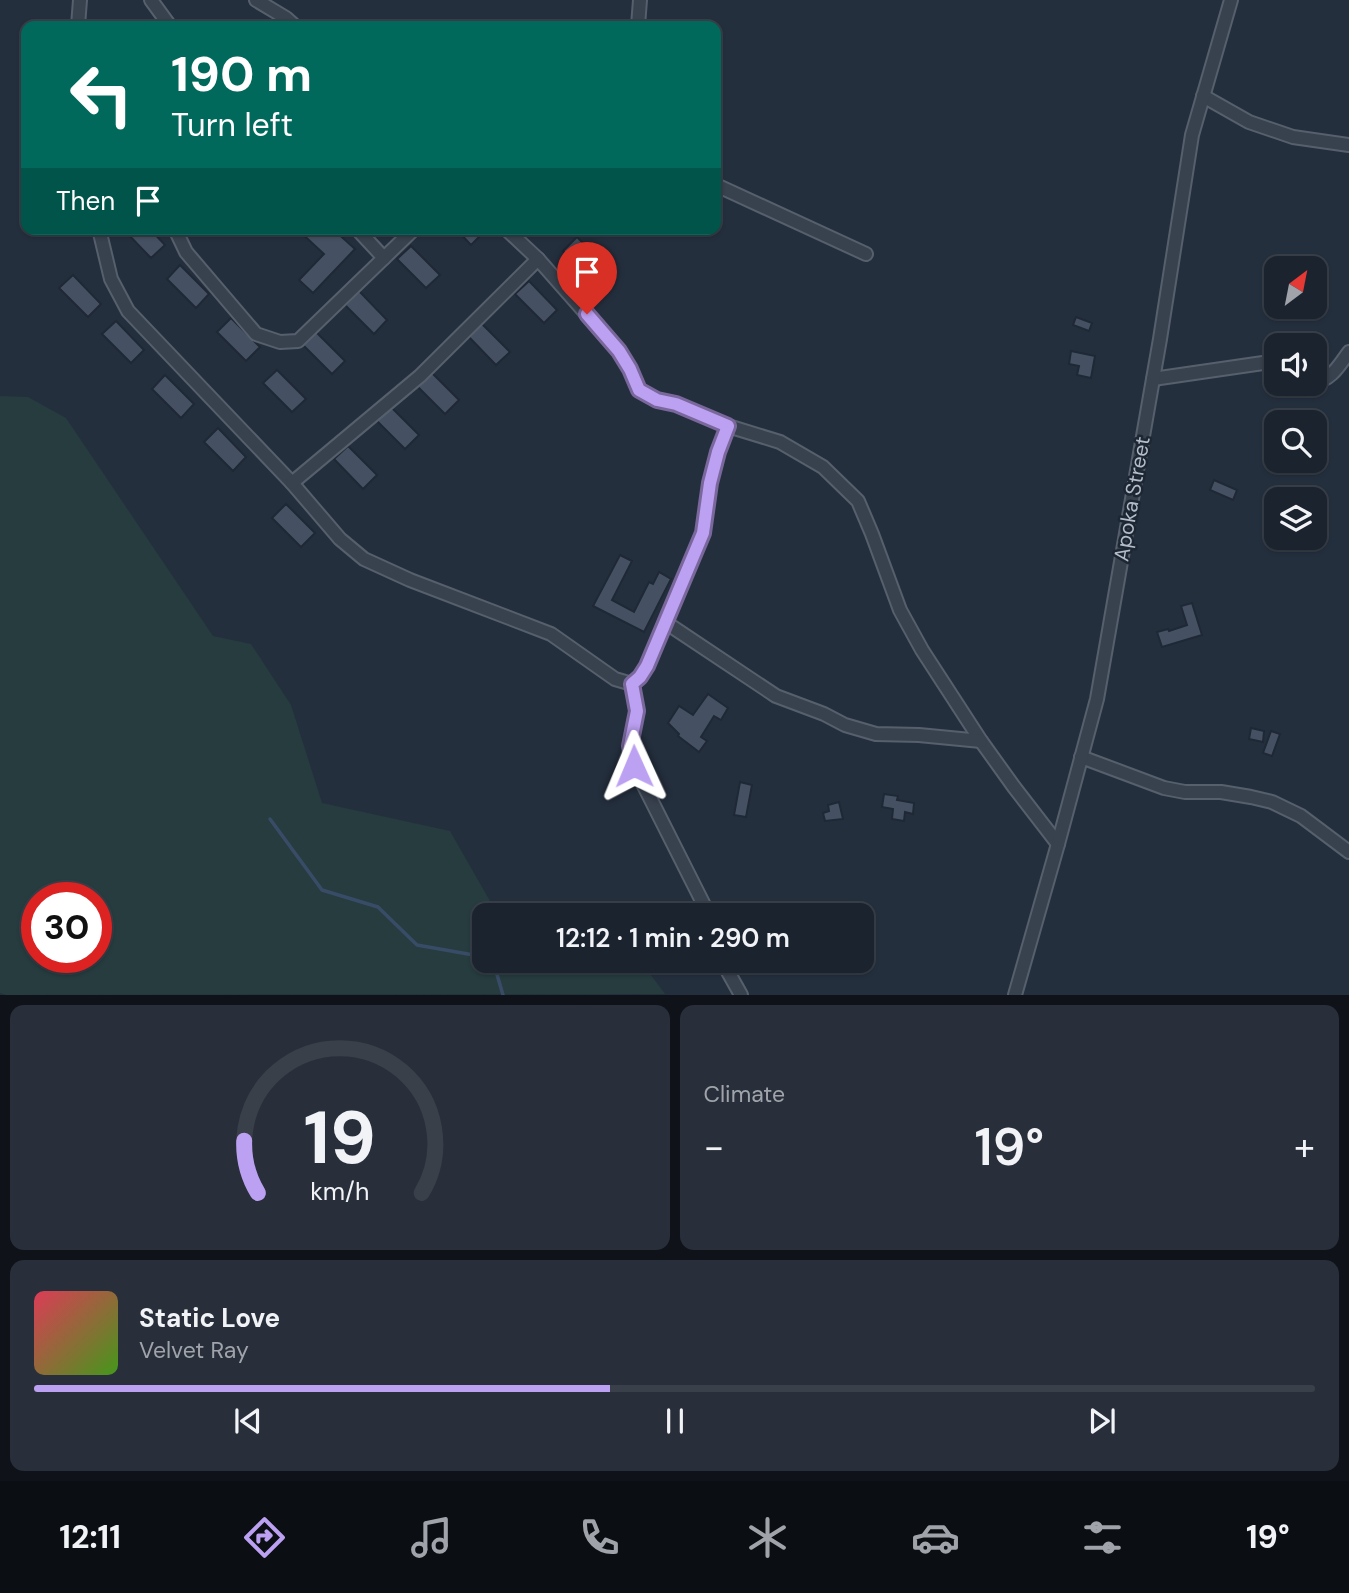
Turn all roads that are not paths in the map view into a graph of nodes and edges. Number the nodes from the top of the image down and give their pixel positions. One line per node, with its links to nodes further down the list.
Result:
1 (80, 0): 6 (street)
2 (151, 0): 7 (street)
3 (256, 0): 8 (street)
4 (640, 0): 9 (street)
5 (1231, 0): 10 (street, Apoka Street)
6 (78, 21)
7 (166, 21)
8 (289, 21)
9 (638, 21)
10 (1203, 96): 11 (street); 24 (street, Apoka Street)
11 (1349, 145)
12 (721, 188): 18 (street)
13 (100, 235): 26 (street)
14 (177, 235): 19 (street)
15 (363, 235): 19 (street)
16 (408, 235): 19 (street)
17 (512, 235): 20 (street)
18 (866, 254)
19 (384, 258)
20 (538, 259): 25 (street); 26 (street)
21 (1349, 352): 23 (street)
22 (1264, 363): 24 (street)
23 (1327, 378)
24 (1153, 379): 30 (street, Apoka Street)
25 (728, 426): 27 (street); 29 (street)
26 (292, 483): 28 (street)
27 (665, 622): 28 (street); 29 (street)
28 (632, 684): 33 (street)
29 (981, 741): 31 (street)
30 (1081, 757): 31 (street, Apoka Street); 32 (street)
31 (1058, 844): 36 (street, Apoka Street)
32 (1349, 852)
33 (702, 903)
34 (729, 973): 35 (street)
35 (741, 995)
36 (1015, 995)

